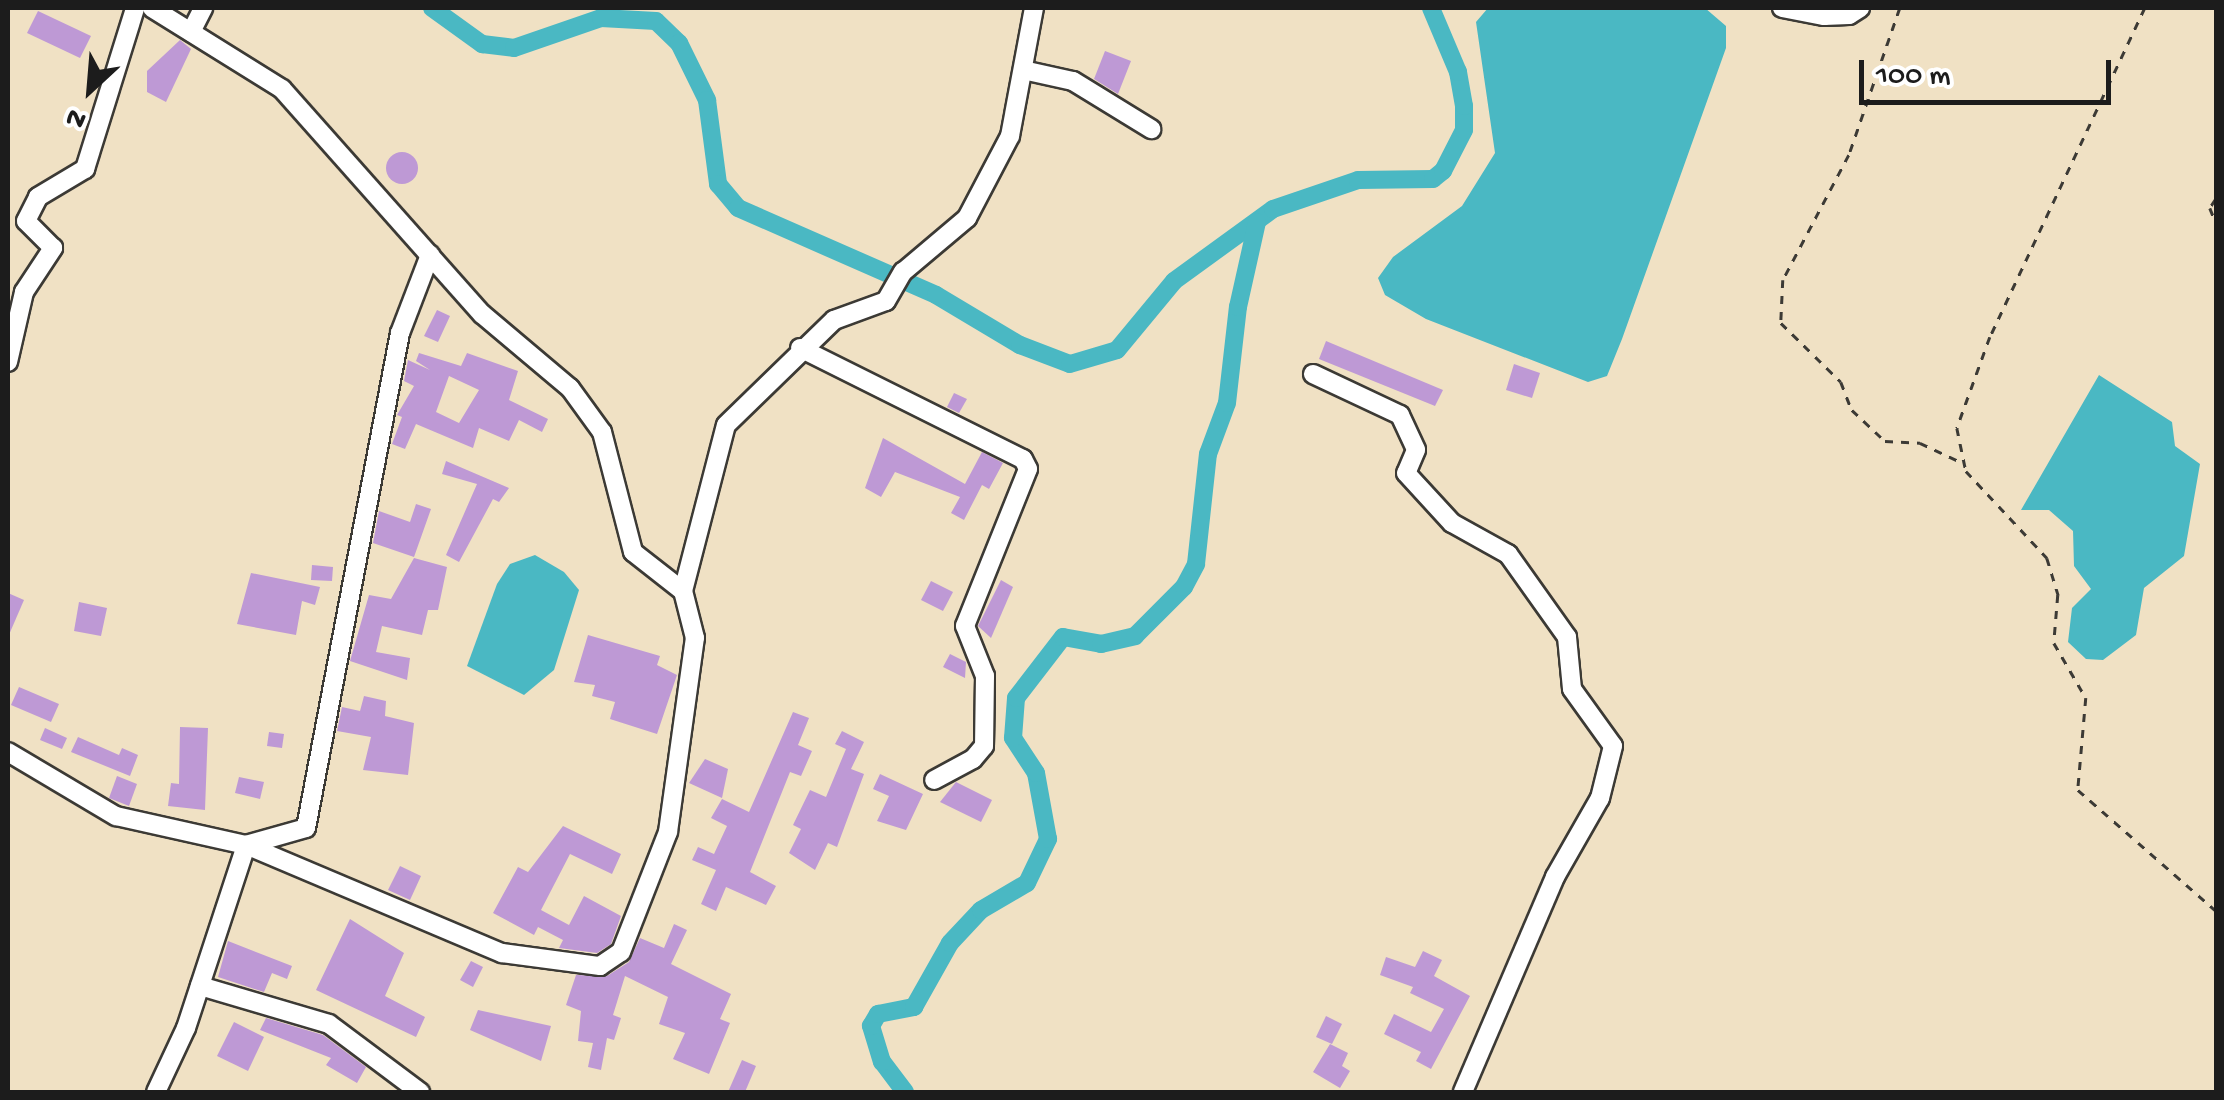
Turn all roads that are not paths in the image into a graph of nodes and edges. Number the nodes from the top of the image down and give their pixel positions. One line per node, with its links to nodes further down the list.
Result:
1 (136, 8): 12 (street)
2 (152, 8): 7 (street)
3 (203, 8): 7 (street)
4 (1034, 8): 8 (street)
5 (1782, 8): 6 (street)
6 (1860, 8)
7 (191, 32): 10 (street)
8 (1024, 70): 9 (street); 11 (street)
9 (1152, 129)
10 (430, 255): 14 (street); 17 (street)
11 (800, 348): 14 (street); 16 (street)
12 (8, 362)
13 (1314, 374): 21 (street)
14 (683, 592): 17 (street)
15 (8, 752): 17 (street)
16 (934, 780)
17 (246, 846): 18 (street)
18 (200, 986): 19 (street); 20 (street)
19 (156, 1092)
20 (420, 1092)
21 (1463, 1092)

